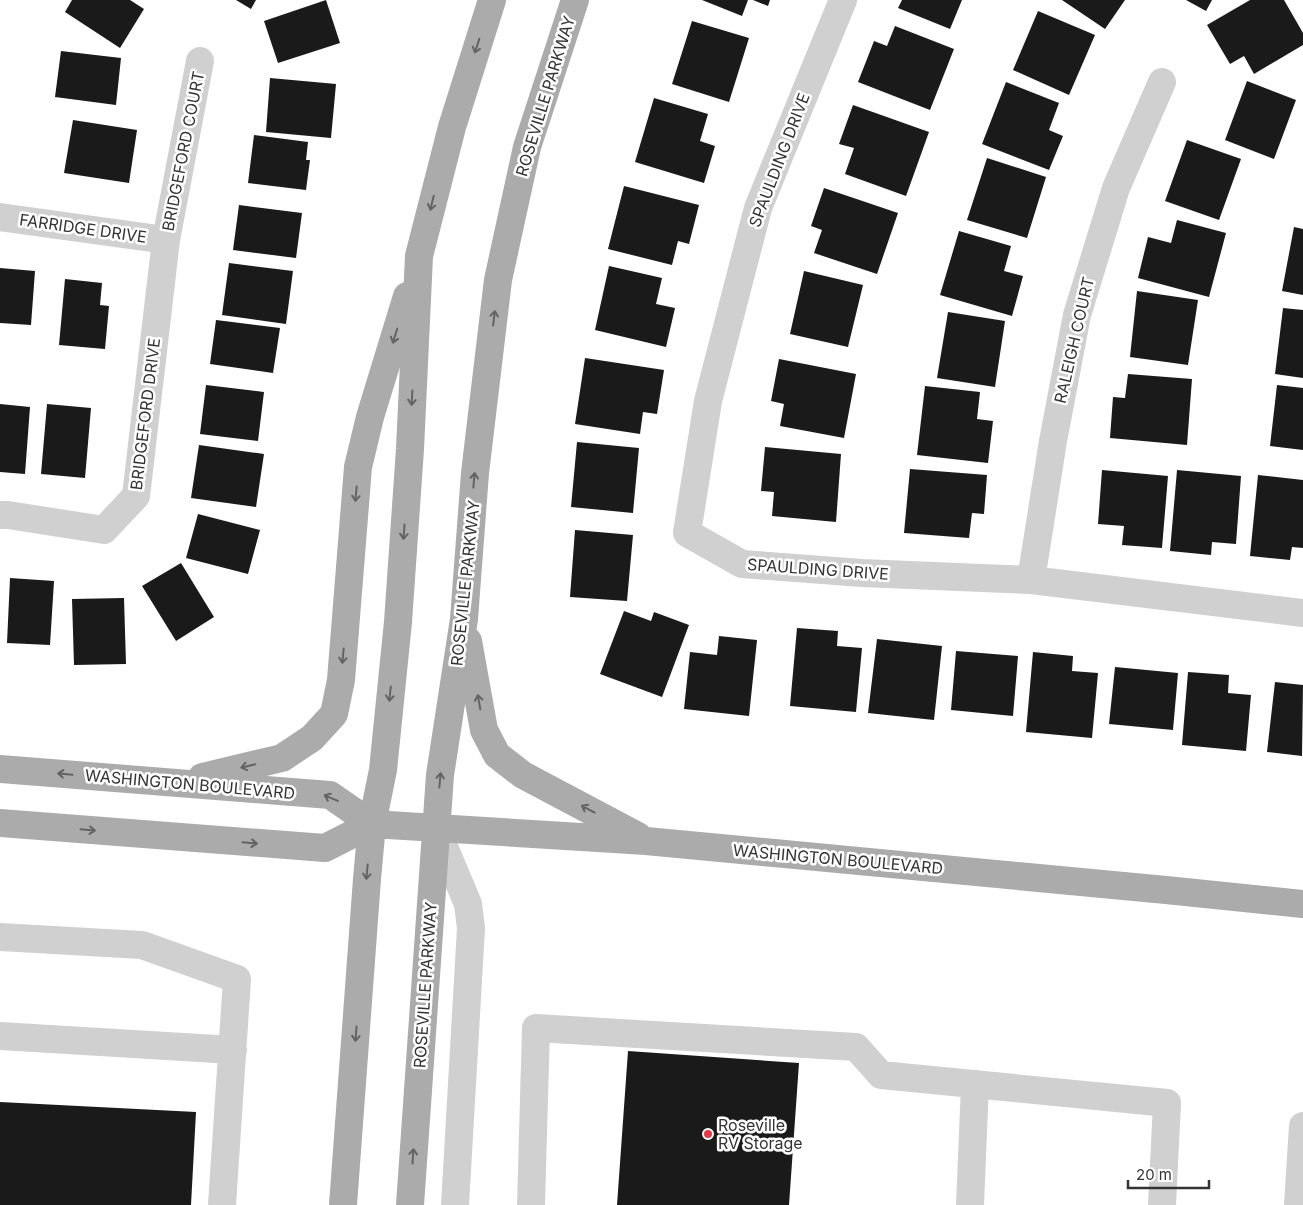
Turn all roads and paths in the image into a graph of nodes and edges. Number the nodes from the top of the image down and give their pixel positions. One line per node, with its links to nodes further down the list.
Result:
1 (492, 0): 8 (main road, one-way to 8)
2 (574, 0): 12 (main road, ROSEVILLE PARKWAY, one-way to 2)
3 (843, 0): 10 (street, SPAULDING DRIVE)
4 (200, 61): 7 (street, BRIDGEFORD COURT)
5 (1162, 82): 10 (street, RALEIGH COURT)
6 (0, 217): 7 (street, FARRIDGE DRIVE)
7 (166, 240): 9 (street, BRIDGEFORD DRIVE)
8 (419, 256): 14 (main road, one-way to 14); 16 (main road, one-way to 16)
9 (0, 515)
10 (1031, 580): 11 (street, SPAULDING DRIVE)
11 (1303, 613)
12 (464, 619): 17 (main road, ROSEVILLE PARKWAY, one-way to 12); 18 (main road, one-way to 12)
13 (0, 769): 14 (main road, WASHINGTON BOULEVARD, one-way to 13)
14 (179, 783): 16 (main road, WASHINGTON BOULEVARD, one-way to 14)
15 (0, 823): 16 (main road, one-way to 16)
16 (372, 824): 17 (main road, WASHINGTON BOULEVARD); 26 (main road, one-way to 26)
17 (436, 828): 18 (main road, WASHINGTON BOULEVARD); 27 (main road, ROSEVILLE PARKWAY, one-way to 17); 28 (street)
18 (646, 841): 19 (main road, WASHINGTON BOULEVARD)
19 (1303, 904)
20 (0, 937): 22 (street)
21 (0, 1036): 22 (street)
22 (233, 1050): 25 (street)
23 (975, 1084): 29 (street); 30 (street); 31 (street)
24 (1303, 1126): 32 (street)
25 (222, 1205)
26 (343, 1205)
27 (410, 1205)
28 (455, 1205)
29 (531, 1205)
30 (970, 1205)
31 (1162, 1205)
32 (1298, 1205)

